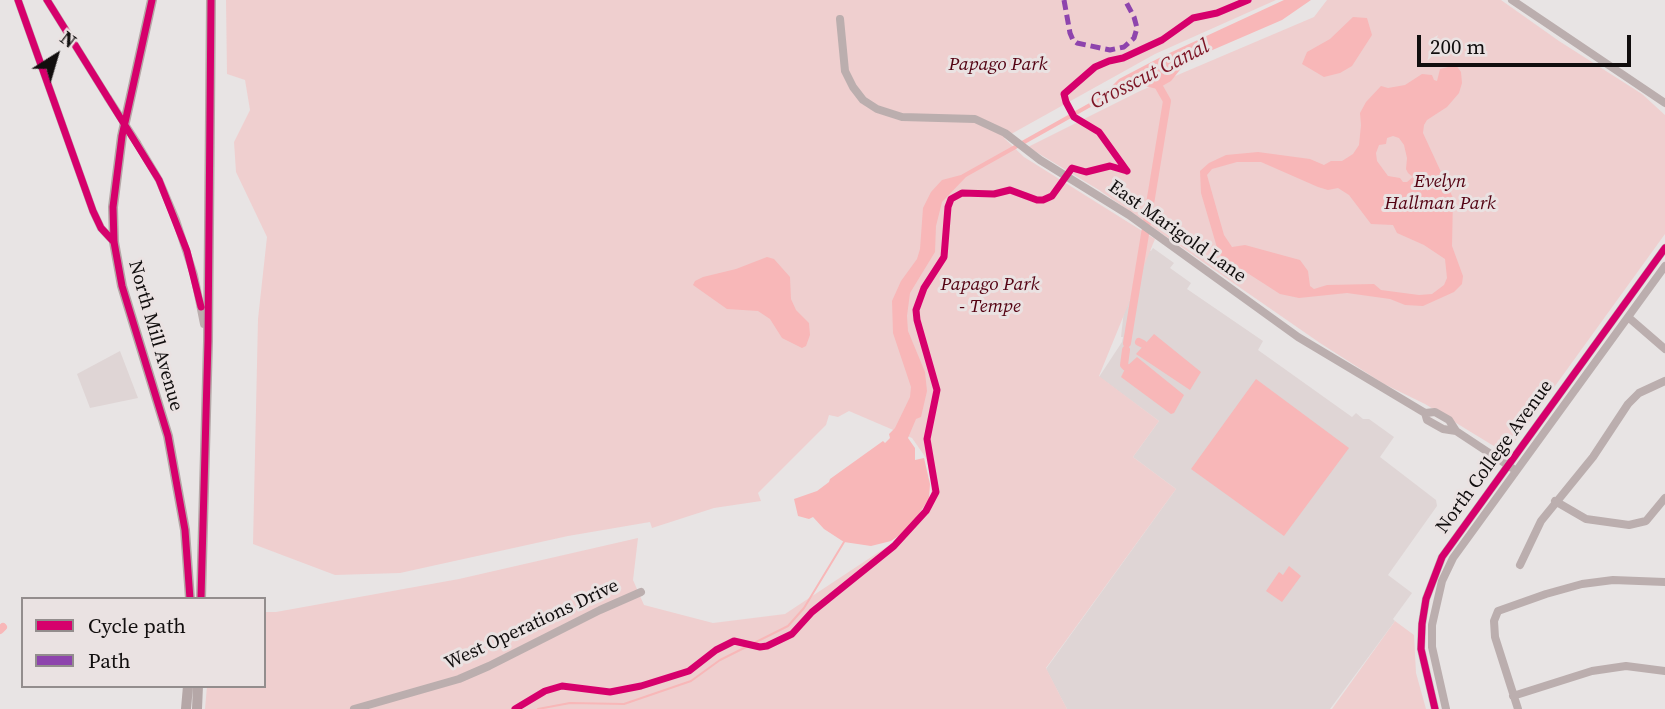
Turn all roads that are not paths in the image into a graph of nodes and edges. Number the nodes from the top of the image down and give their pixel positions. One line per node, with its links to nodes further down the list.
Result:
1 (18, 0): 8 (street)
2 (47, 0): 12 (street, bridge)
3 (152, 0): 8 (main road, North Mill Avenue)
4 (211, 0): 12 (main road, North Mill Avenue)
5 (1512, 0): 7 (street)
6 (840, 19): 15 (street, East Marigold Lane)
7 (1665, 103)
8 (114, 242): 20 (main road, North Mill Avenue)
9 (1665, 248): 15 (street, North College Avenue)
10 (1665, 266): 11 (street, North College Avenue)
11 (1628, 317): 13 (street); 16 (street, North College Avenue)
12 (208, 341): 18 (main road, North Mill Avenue)
13 (1665, 349)
14 (1665, 381): 19 (street)
15 (1507, 464): 16 (street, East Marigold Lane); 33 (street, North College Avenue)
16 (1516, 470): 34 (street, North College Avenue)
17 (1665, 498): 19 (street)
18 (204, 499): 20 (main road); 25 (main road, North Mill Avenue)
19 (1555, 502): 21 (street)
20 (181, 505): 24 (main road, North Mill Avenue)
21 (1520, 565)
22 (1665, 582): 29 (street)
23 (641, 592): 32 (street, West Operations Drive)
24 (190, 597)
25 (201, 597)
26 (1665, 671): 29 (street)
27 (188, 688): 30 (main road)
28 (198, 688): 31 (main road)
29 (1513, 696): 35 (street)
30 (186, 709)
31 (197, 709)
32 (354, 709)
33 (1435, 709)
34 (1446, 709)
35 (1518, 709)

